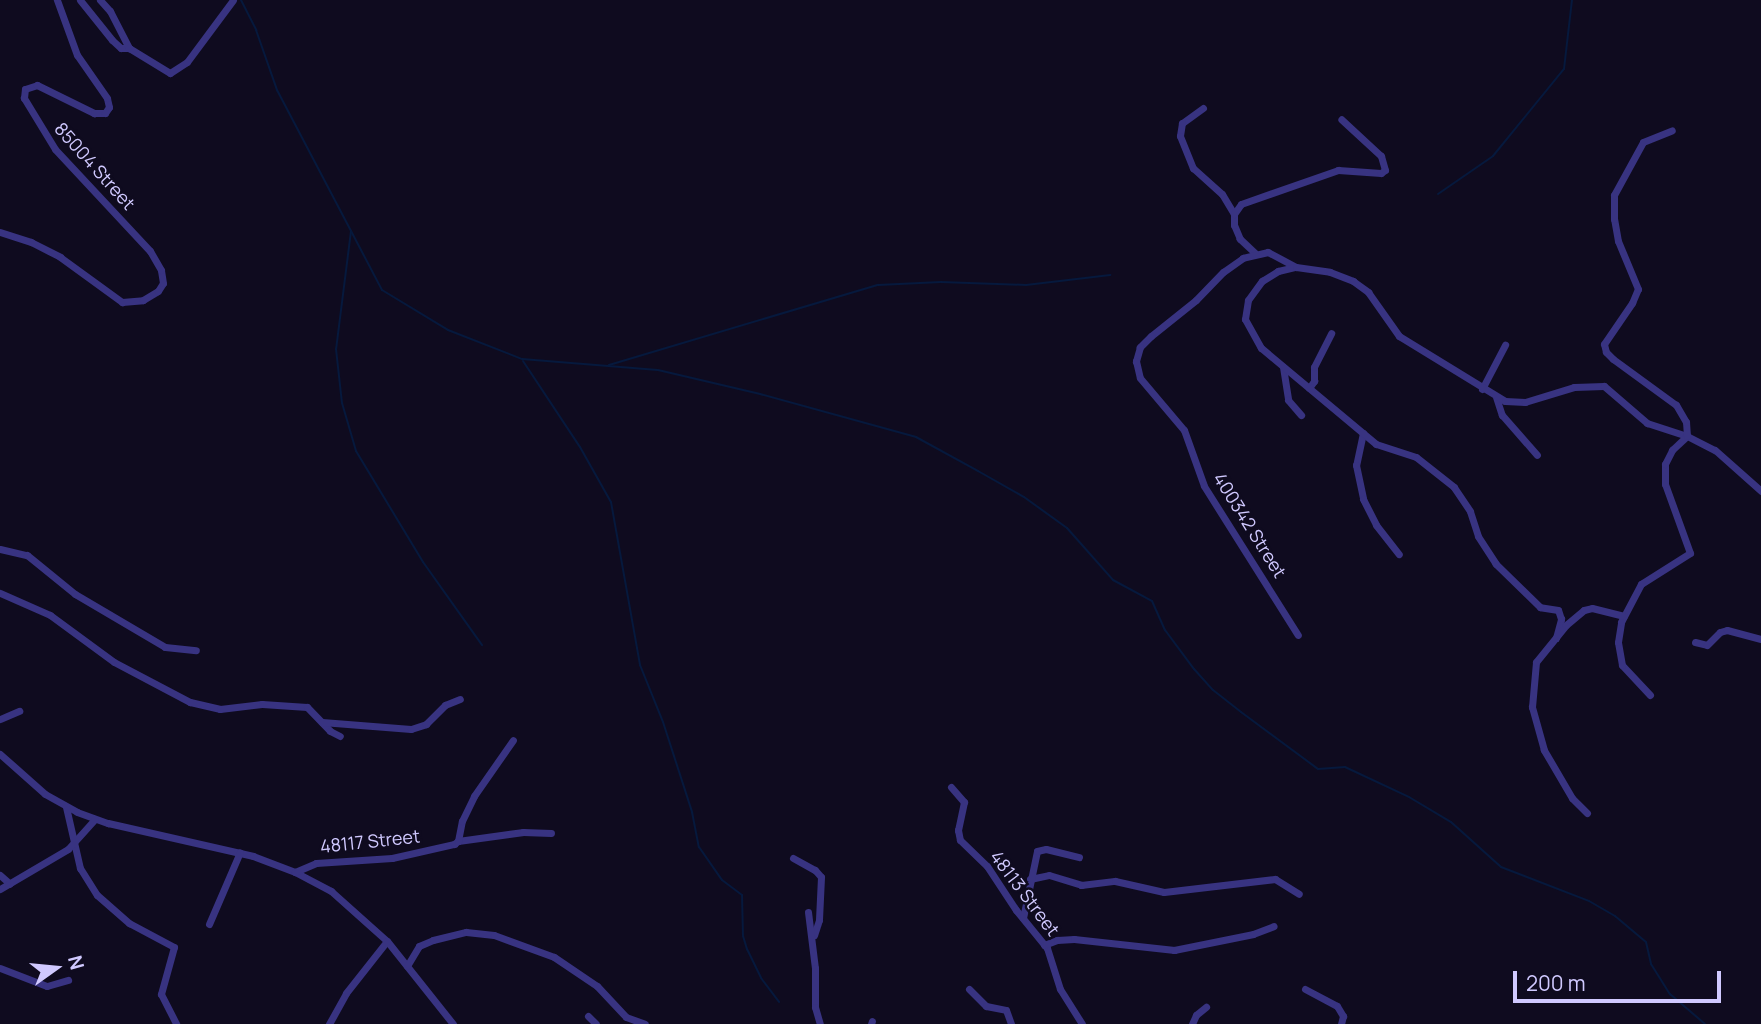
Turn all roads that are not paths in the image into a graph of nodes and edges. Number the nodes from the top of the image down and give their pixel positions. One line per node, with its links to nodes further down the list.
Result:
1 (57, 0): 10 (street, 85004 Street)
2 (80, 0): 5 (street)
3 (100, 0): 5 (street)
4 (233, 0): 5 (street)
5 (129, 48)
6 (1203, 108): 9 (street)
7 (1341, 119): 9 (street)
8 (1672, 130): 21 (street)
9 (1234, 214): 11 (street)
10 (0, 232)
11 (1255, 253): 12 (street); 28 (street, 400342 Street)
12 (1296, 267): 15 (street); 17 (street)
13 (1331, 333): 16 (street)
14 (1505, 345): 17 (street)
15 (1283, 367): 16 (street); 19 (street)
16 (1309, 388): 20 (street)
17 (1482, 389): 18 (street)
18 (1496, 397): 21 (street); 22 (street)
19 (1301, 415)
20 (1363, 433): 25 (street); 29 (street)
21 (1687, 436): 23 (street); 27 (street)
22 (1537, 455)
23 (1761, 491)
24 (0, 549): 32 (street)
25 (1399, 554)
26 (0, 593): 37 (street)
27 (1624, 616): 29 (street); 33 (street)
28 (1298, 635)
29 (1556, 638): 43 (street)
30 (1761, 639): 31 (street)
31 (1695, 642)
32 (196, 650)
33 (1650, 695)
34 (460, 699): 37 (street)
35 (19, 711): 36 (street)
36 (0, 719)
37 (322, 722): 38 (street)
38 (340, 736)
39 (513, 740): 47 (street)
40 (0, 754): 42 (street)
41 (951, 787): 58 (street, 48113 Street)
42 (66, 807): 44 (street); 46 (street)
43 (1587, 813)
44 (95, 819): 46 (street); 48 (street)
45 (551, 833): 47 (street, 48117 Street)
46 (75, 841): 54 (street); 72 (street)
47 (458, 841): 51 (street, 48117 Street)
48 (240, 852): 51 (street); 59 (street)
49 (1079, 857): 53 (street)
50 (793, 858): 61 (street)
51 (295, 872): 62 (street)
52 (0, 875): 54 (street)
53 (1030, 880): 56 (street); 58 (street)
54 (10, 884): 55 (street)
55 (0, 889)
56 (1299, 894)
57 (808, 912): 61 (street)
58 (1023, 918): 63 (street, 48113 Street)
59 (209, 924)
60 (1274, 926): 63 (street)
61 (812, 939): 78 (street)
62 (387, 941): 64 (street); 73 (street)
63 (1044, 945): 80 (street, 48113 Street)
64 (407, 966): 71 (street); 74 (street)
65 (0, 968): 66 (street)
66 (68, 980)
67 (969, 989): 79 (street)
68 (1306, 989): 82 (street)
69 (1206, 1007): 81 (street)
70 (587, 1016): 75 (street)
71 (628, 1019): 76 (street); 77 (street)
72 (176, 1024)
73 (329, 1024)
74 (453, 1024)
75 (596, 1024)
76 (619, 1024)
77 (645, 1024)
78 (820, 1024)
79 (1011, 1024)
80 (1082, 1024)
81 (1192, 1024)
82 (1341, 1024)

